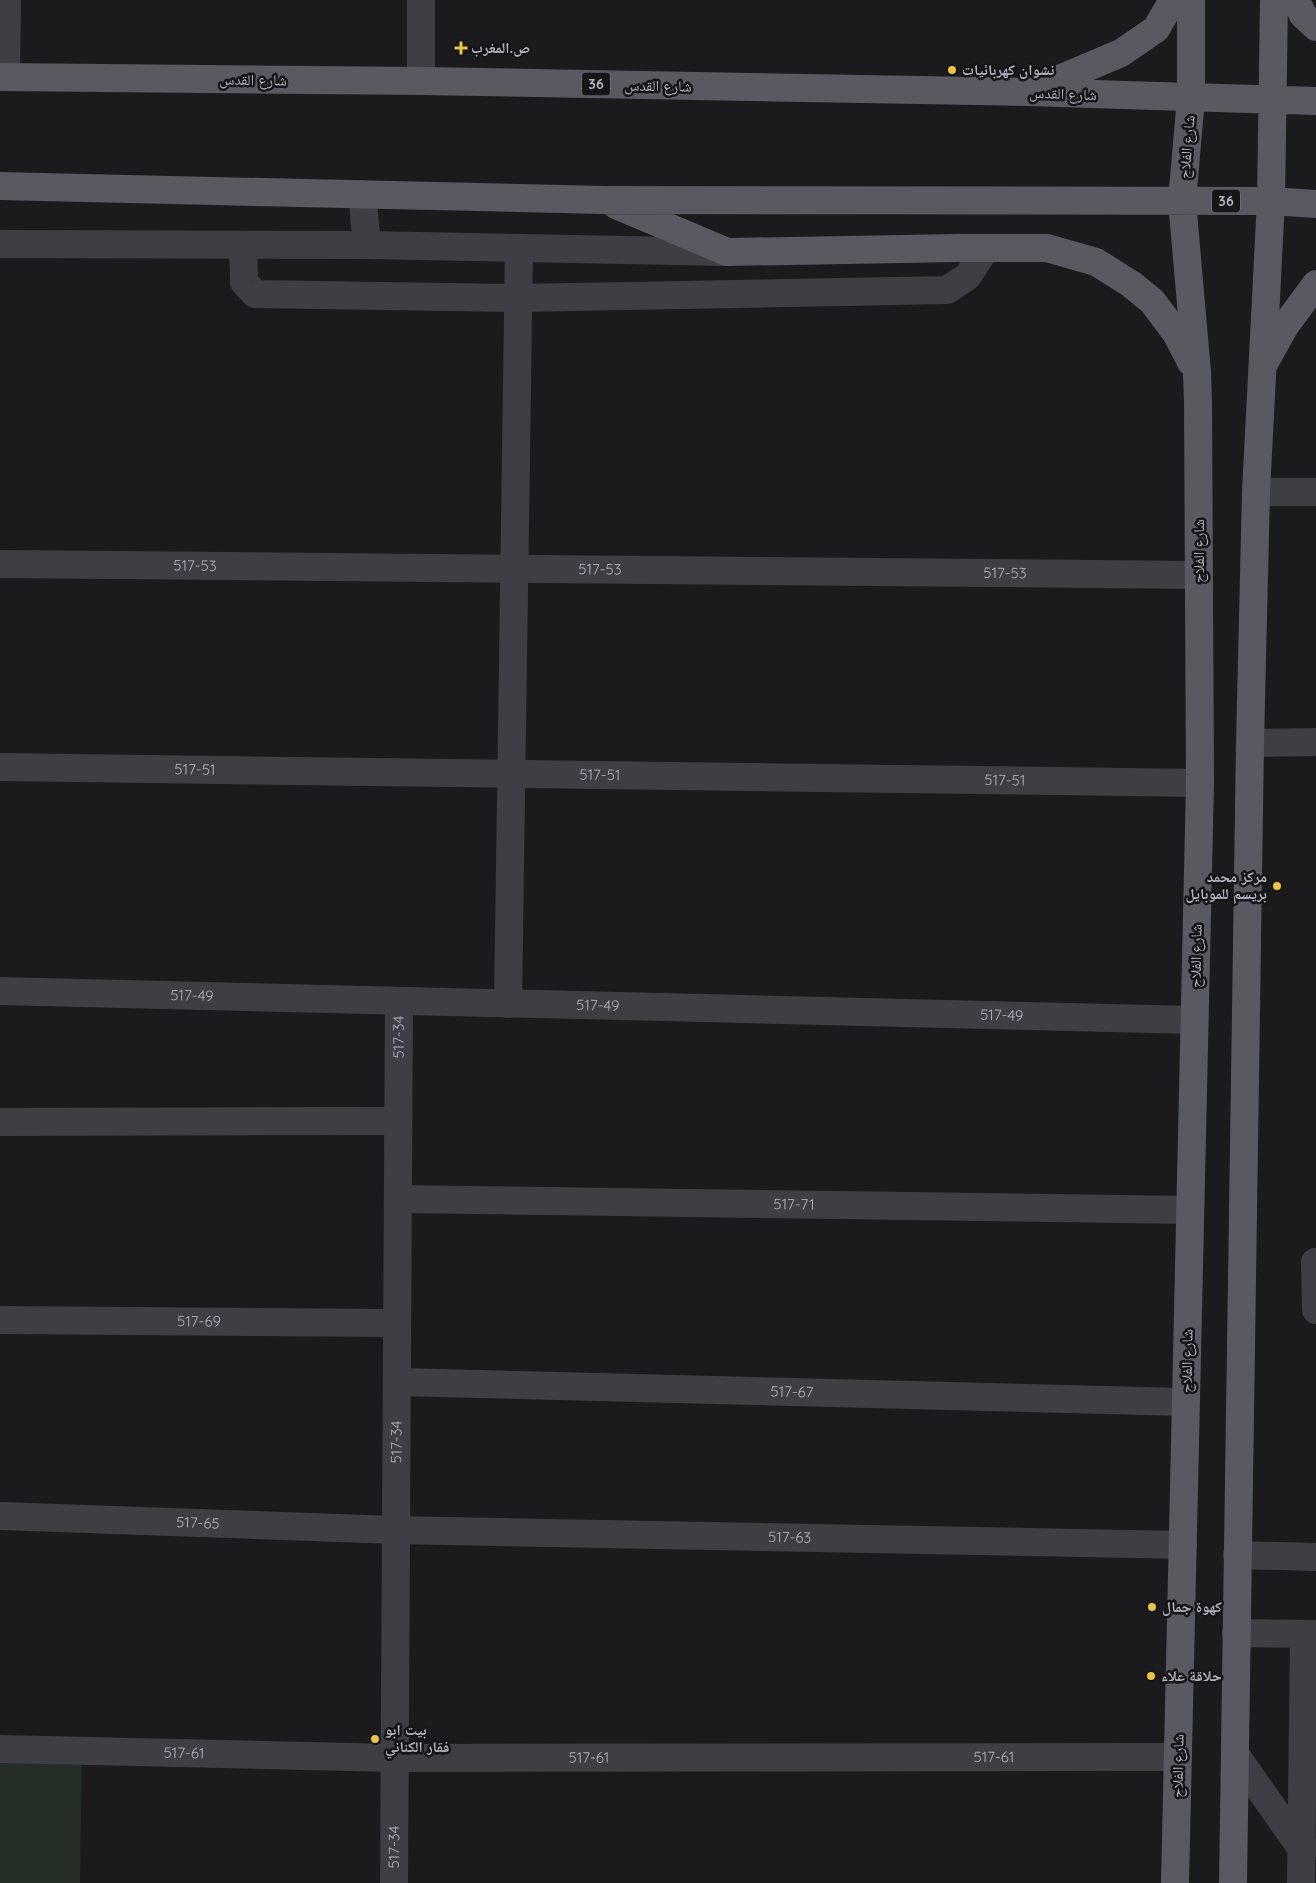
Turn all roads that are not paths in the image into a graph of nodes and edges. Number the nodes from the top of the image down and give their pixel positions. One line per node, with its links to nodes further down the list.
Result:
1 (7, 0): 8 (street)
2 (421, 0): 9 (street)
3 (1173, 0): 10 (main road)
4 (1191, 0): 11 (main road, شارع الفلاح)
5 (1274, 0): 12 (main road)
6 (1296, 0): 7 (main road)
7 (1316, 27)
8 (3, 77): 9 (main road, شارع القدس / 36)
9 (421, 81): 10 (main road, شارع القدس / 36)
10 (1029, 92): 11 (main road, شارع القدس / 36)
11 (1191, 98): 12 (main road, شارع القدس / 36); 17 (main road, شارع الفلاح)
12 (1272, 100): 13 (main road, شارع القدس / 36); 18 (main road)
13 (1316, 102)
14 (0, 186): 15 (main road, 36)
15 (362, 194): 16 (main road, 36); 22 (street)
16 (605, 200): 17 (main road, 36); 25 (main road)
17 (1182, 201): 18 (main road, 36); 29 (main road, شارع الفلاح)
18 (1271, 202): 19 (main road, 36); 28 (main road)
19 (1316, 204)
20 (0, 244): 21 (street)
21 (243, 245): 22 (street); 27 (street)
22 (367, 245): 23 (street)
23 (519, 248): 25 (street); 27 (street)
24 (986, 248): 25 (main road); 27 (street); 29 (main road)
25 (727, 252)
26 (1316, 284): 28 (main road)
27 (518, 298): 33 (street)
28 (1262, 368): 30 (main road)
29 (1197, 372): 34 (main road, شارع الفلاح)
30 (1256, 492): 31 (street); 36 (main road)
31 (1316, 492)
32 (0, 564): 33 (street, 517-53)
33 (515, 569): 34 (street, 517-53); 38 (street)
34 (1199, 575): 39 (main road, شارع الفلاح)
35 (1316, 742): 36 (street)
36 (1250, 743): 57 (main road)
37 (0, 767): 38 (street, 517-51)
38 (512, 774): 39 (street, 517-51); 42 (street)
39 (1200, 783): 43 (main road, شارع الفلاح)
40 (0, 991): 41 (street, 517-49)
41 (399, 1001): 42 (street, 517-49); 44 (street, 517-34)
42 (508, 1004): 43 (street, 517-49)
43 (1194, 1020): 47 (main road, شارع الفلاح)
44 (398, 1121): 45 (street); 46 (street, 517-34)
45 (0, 1122)
46 (398, 1199): 47 (street, 517-71); 51 (street, 517-34)
47 (1190, 1210): 53 (main road, شارع الفلاح)
48 (1314, 1262): 49 (street)
49 (1316, 1310)
50 (0, 1320): 51 (street, 517-69)
51 (397, 1322): 52 (street, 517-34)
52 (397, 1382): 53 (street, 517-67); 55 (street, 517-34)
53 (1186, 1402): 56 (main road, شارع الفلاح)
54 (0, 1516): 55 (street, 517-65)
55 (396, 1530): 56 (street, 517-63); 63 (street, 517-34)
56 (1183, 1545): 64 (main road, شارع الفلاح)
57 (1237, 1555): 58 (street); 59 (main road)
58 (1316, 1557)
59 (1236, 1633): 60 (street); 62 (main road)
60 (1310, 1634): 65 (street)
61 (0, 1749): 63 (street, 517-61)
62 (1235, 1754): 65 (street); 68 (main road)
63 (394, 1758): 64 (street, 517-61); 66 (street, 517-34)
64 (1178, 1758): 67 (main road, شارع الفلاح)
65 (1309, 1848): 69 (street)
66 (394, 1883)
67 (1175, 1883)
68 (1233, 1883)
69 (1301, 1883)

